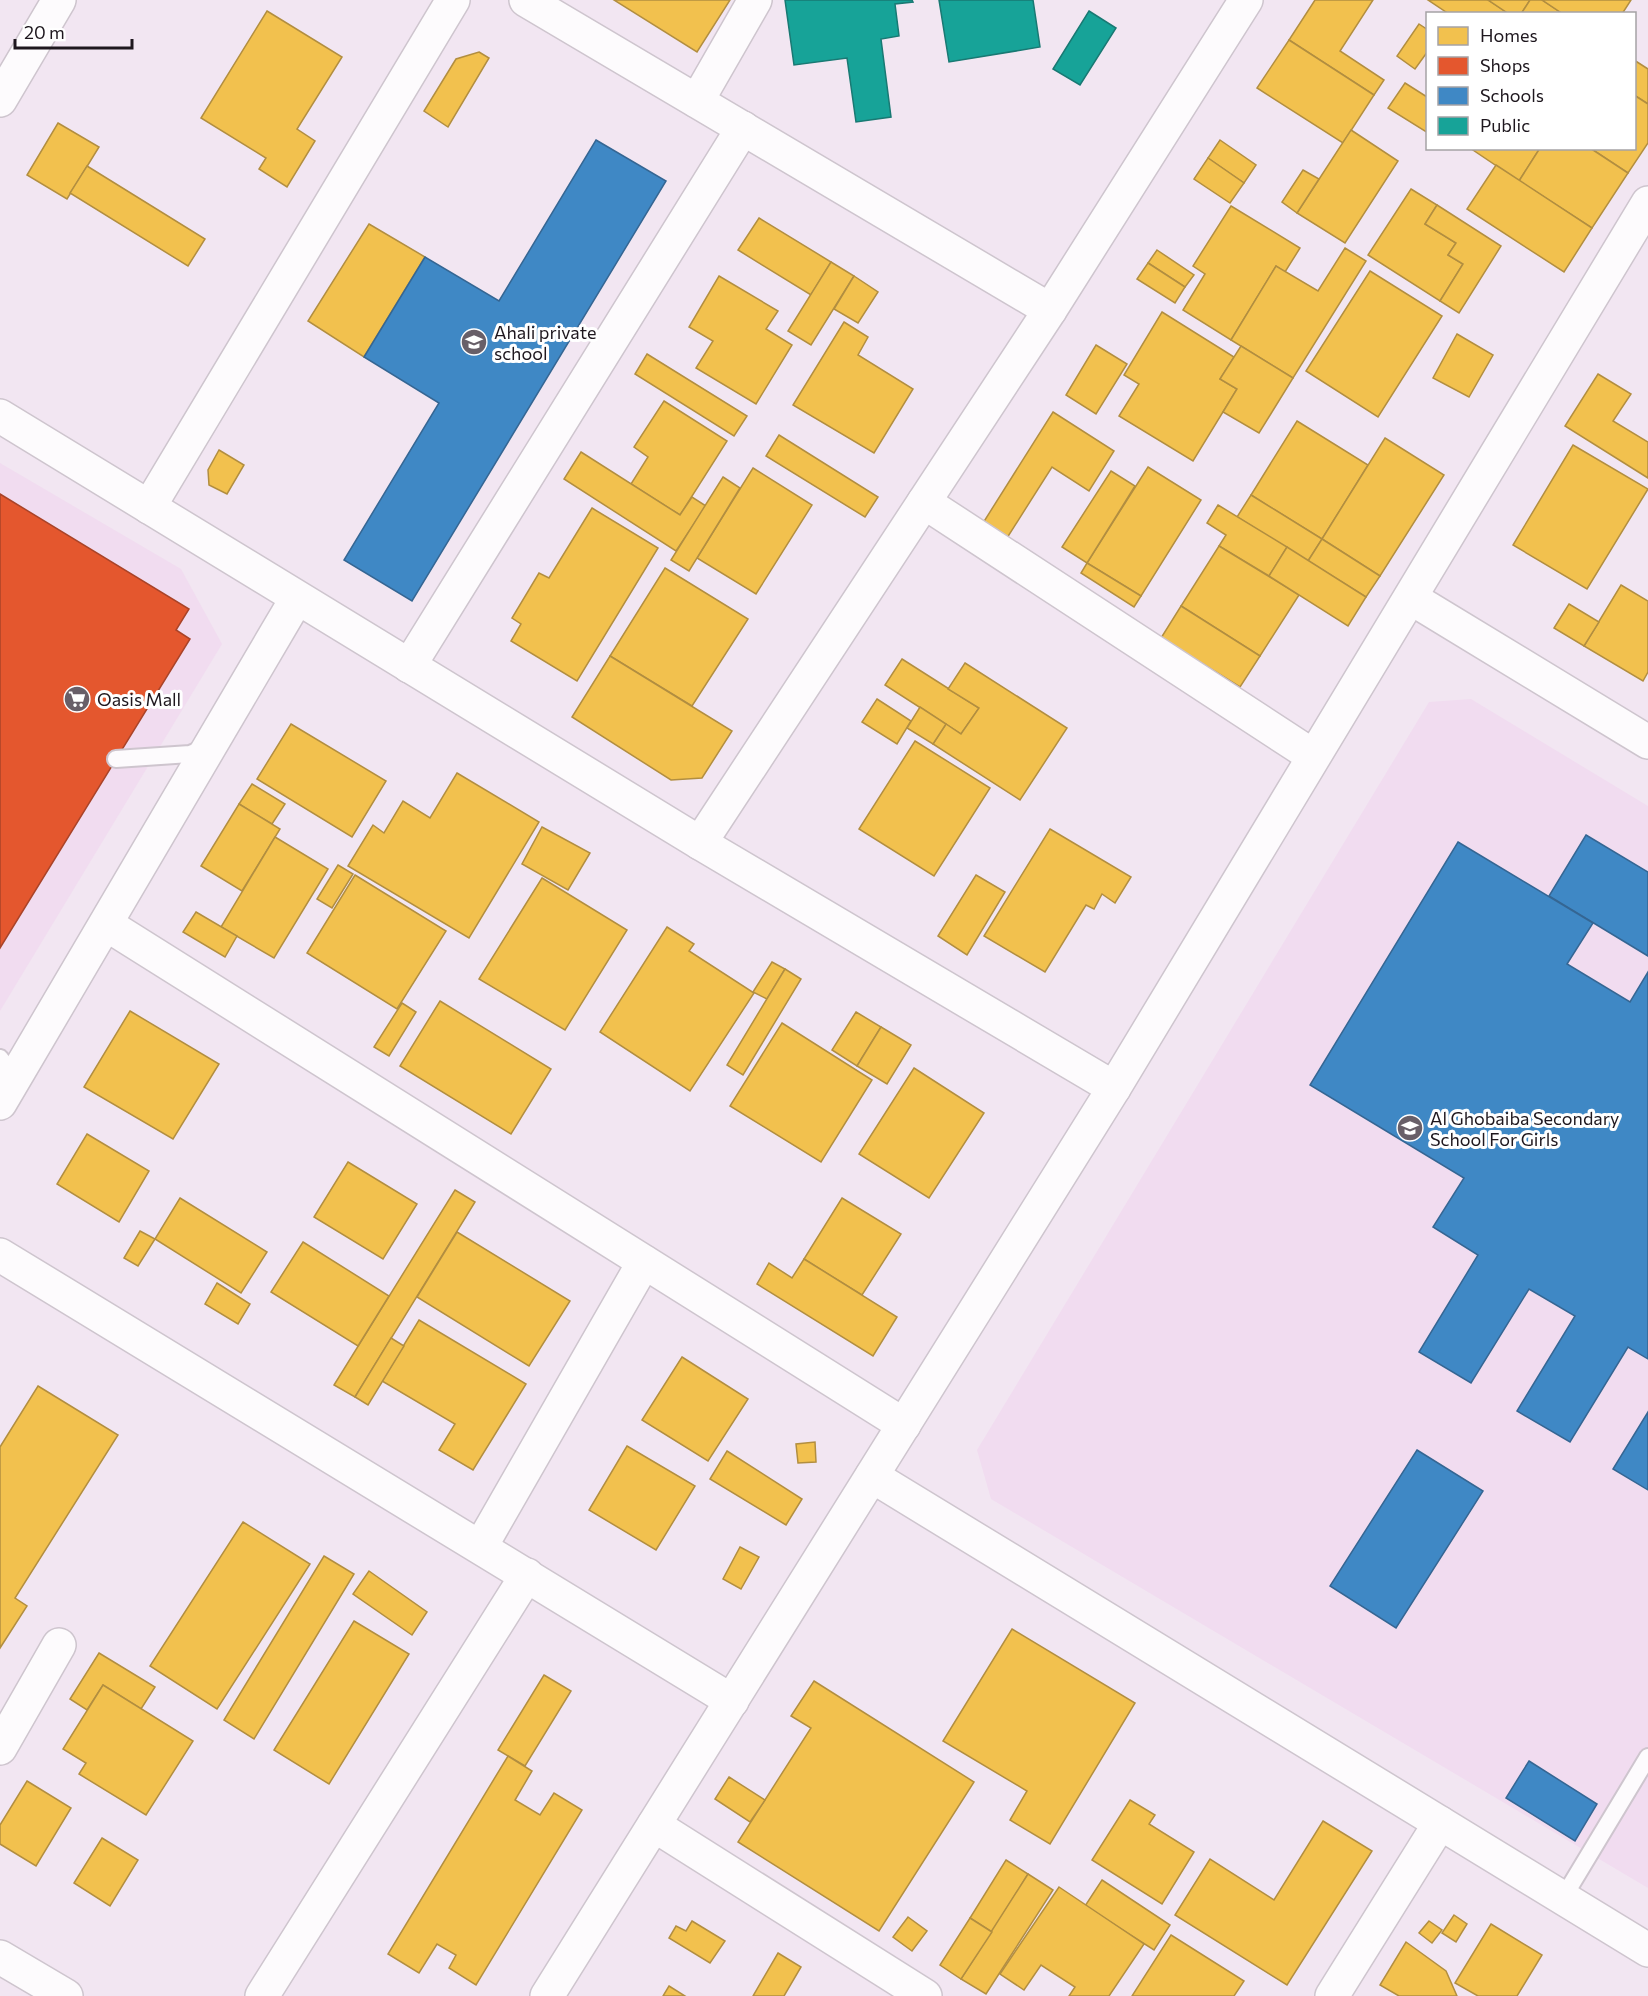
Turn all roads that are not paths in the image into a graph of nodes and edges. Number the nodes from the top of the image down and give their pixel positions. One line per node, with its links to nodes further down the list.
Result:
1 (59, 0): 6 (street)
2 (453, 0): 13 (street)
3 (526, 0): 7 (street)
4 (755, 0): 7 (street)
5 (1246, 0): 10 (street)
6 (0, 100)
7 (697, 101): 8 (street)
8 (743, 128): 10 (street); 16 (street)
9 (1647, 207): 15 (street)
10 (1050, 310): 12 (street)
11 (0, 416): 13 (street)
12 (924, 502): 19 (street); 21 (street)
13 (149, 507): 14 (street)
14 (297, 598): 16 (street); 17 (street)
15 (1411, 598): 18 (street); 19 (street)
16 (409, 666): 21 (street)
17 (212, 742): 20 (lane); 22 (street)
18 (1648, 742)
19 (1313, 756): 24 (street)
20 (116, 759)
21 (700, 843): 24 (street)
22 (106, 924): 23 (street); 26 (street)
23 (5, 1080)
24 (1114, 1088): 27 (street)
25 (0, 1255): 29 (street)
26 (644, 1262): 27 (street); 29 (street)
27 (904, 1425): 28 (street)
28 (872, 1476): 32 (street); 35 (street)
29 (480, 1546): 30 (street)
30 (527, 1575): 32 (street); 41 (street)
31 (59, 1645): 33 (street)
32 (732, 1701): 36 (street)
33 (0, 1748)
34 (1648, 1757): 37 (lane)
35 (1440, 1823): 37 (street); 44 (street)
36 (654, 1825): 42 (street); 43 (street)
37 (1563, 1898): 38 (street)
38 (1648, 1950)
39 (0, 1957): 40 (street)
40 (66, 1996)
41 (262, 1996)
42 (547, 1996)
43 (925, 1996)
44 (1332, 1996)

